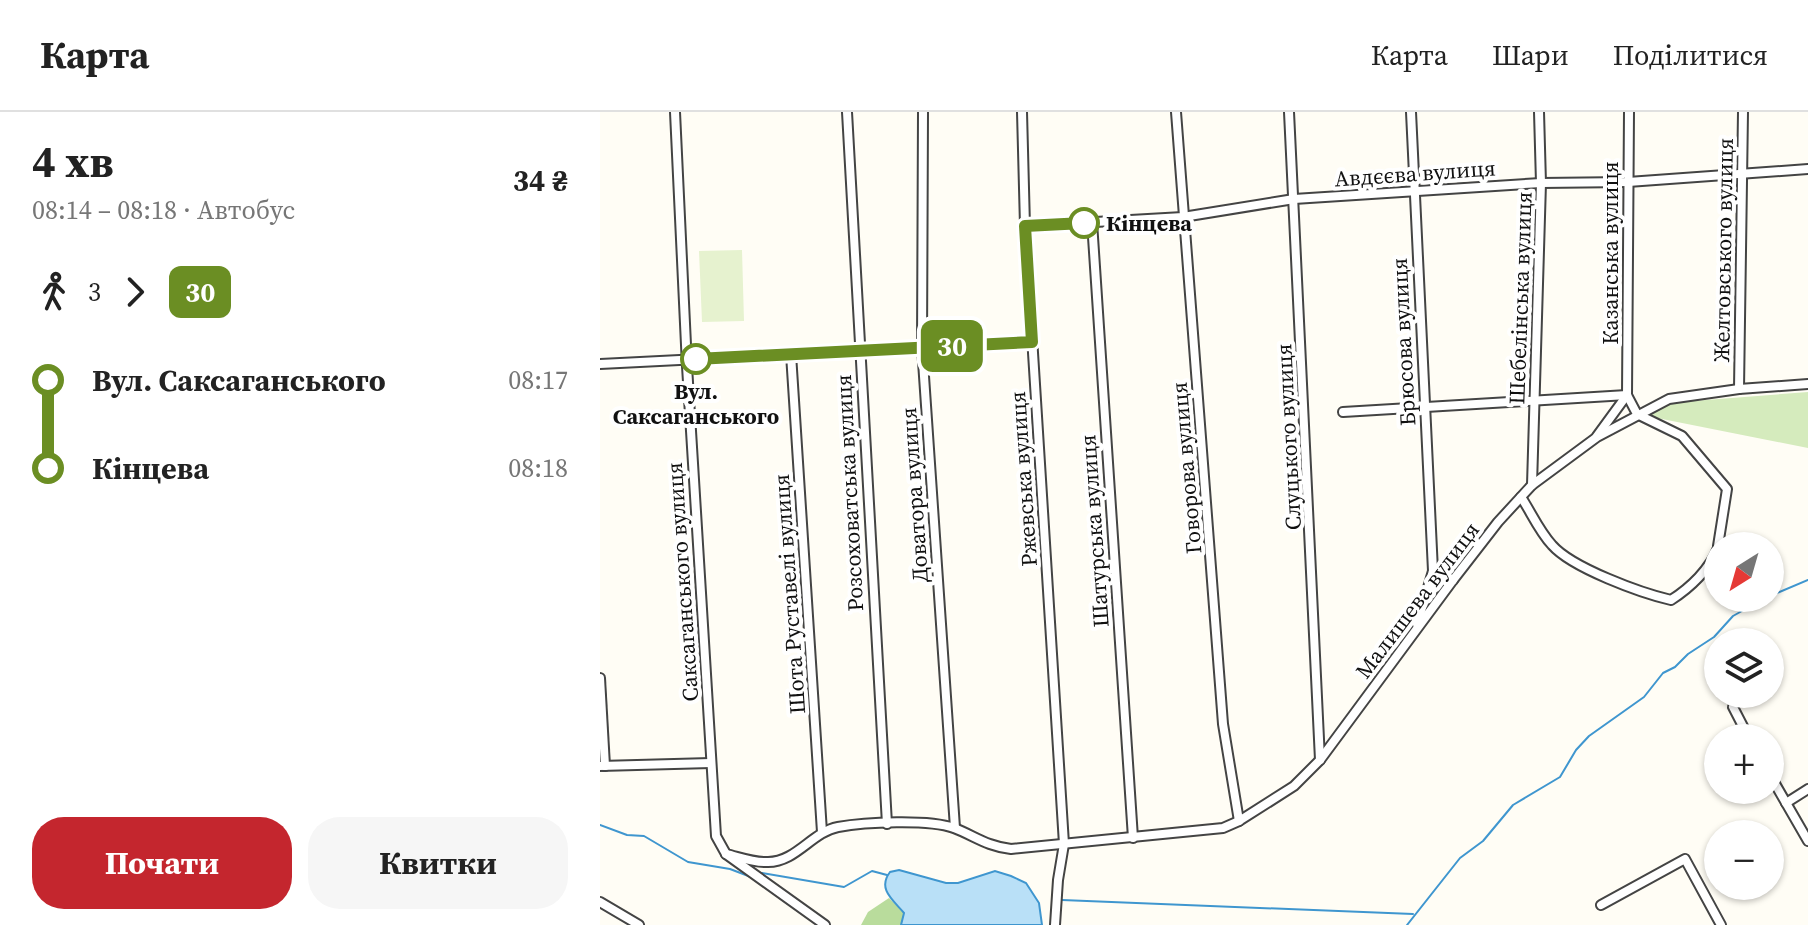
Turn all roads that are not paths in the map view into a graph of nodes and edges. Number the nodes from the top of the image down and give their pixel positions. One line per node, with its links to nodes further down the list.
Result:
1 (675, 112): 24 (street, Саксаганського вулиця)
2 (847, 112): 22 (street, Розсоховатська вулиця)
3 (923, 112): 21 (street, Доватора вулиця)
4 (1022, 112): 19 (street, Ржевська вулиця)
5 (1176, 112): 17 (street, Говорова вулиця)
6 (1289, 112): 16 (street, Слуцького вулиця)
7 (1411, 112): 15 (street, Брюсова вулиця)
8 (1539, 112): 14 (street, Шебелінська вулиця)
9 (1629, 112): 13 (street, Казанська вулиця)
10 (1743, 112): 12 (street, Желтовського вулиця)
11 (1808, 169): 12 (street, Авдєєва вулиця)
12 (1744, 174): 13 (street, Авдєєва вулиця); 27 (street, Желтовського вулиця)
13 (1628, 182): 14 (street, Авдєєва вулиця); 28 (street, Казанська вулиця)
14 (1541, 183): 15 (street, Авдєєва вулиця); 29 (street, Шебелінська вулиця)
15 (1414, 191): 16 (street, Авдєєва вулиця); 30 (street, Брюсова вулиця)
16 (1294, 199): 17 (street, Авдєєва вулиця); 42 (street, Слуцького вулиця)
17 (1183, 217): 18 (street, Авдєєва вулиця); 50 (street, Говорова вулиця)
18 (1092, 222): 19 (street, Авдєєва вулиця); 54 (street, Шатурська вулиця)
19 (1025, 226): 20 (street, Ржевська вулиця)
20 (1032, 342): 21 (street); 56 (street, Ржевська вулиця)
21 (922, 347): 22 (street); 52 (street, Доватора вулиця)
22 (859, 351): 23 (street); 51 (street, Розсоховатська вулиця)
23 (791, 354): 24 (street); 53 (street, Шота Руставелі вулиця)
24 (687, 360): 25 (street); 45 (street, Саксаганського вулиця)
25 (600, 364)
26 (1808, 384): 27 (street, Малишева вулиця)
27 (1739, 389): 32 (street, Малишева вулиця)
28 (1627, 395): 29 (street); 32 (street, Казанська вулиця); 33 (street)
29 (1534, 402): 30 (street); 34 (street, Шебелінська вулиця)
30 (1423, 406): 31 (street); 38 (street, Брюсова вулиця)
31 (1343, 412)
32 (1637, 414): 33 (street, Малишева вулиця); 36 (street)
33 (1597, 437): 34 (street, Малишева вулиця)
34 (1532, 485): 35 (street, Малишева вулиця)
35 (1521, 497): 37 (street); 39 (street, Малишева вулиця)
36 (1720, 532)
37 (1704, 570)
38 (1433, 571): 39 (street); 40 (street, Брюсова вулиця)
39 (1453, 580): 40 (street, Малишева вулиця)
40 (1415, 632): 43 (street, Малишева вулиця)
41 (600, 678): 46 (street)
42 (1321, 732): 43 (street); 44 (street, Слуцького вулиця)
43 (1342, 732): 44 (street, Малишева вулиця)
44 (1320, 760): 50 (street, Малишева вулиця)
45 (711, 763): 46 (street); 57 (street, Саксаганського вулиця)
46 (602, 766)
47 (1808, 789): 49 (street)
48 (1784, 800): 49 (street)
49 (1786, 803): 55 (street)
50 (1239, 821): 54 (street, Малишева вулиця)
51 (887, 824): 52 (street, Малишева вулиця); 53 (street, Малишева вулиця)
52 (955, 828): 56 (street, Малишева вулиця)
53 (822, 832): 57 (street)
54 (1133, 838): 56 (street, Малишева вулиця)
55 (1808, 841)
56 (1064, 844): 62 (street, Ржевська вулиця)
57 (726, 854): 61 (street)
58 (600, 902): 60 (street)
59 (1601, 905): 63 (street)
60 (639, 925)
61 (825, 925)
62 (1055, 925)
63 (1721, 925)

